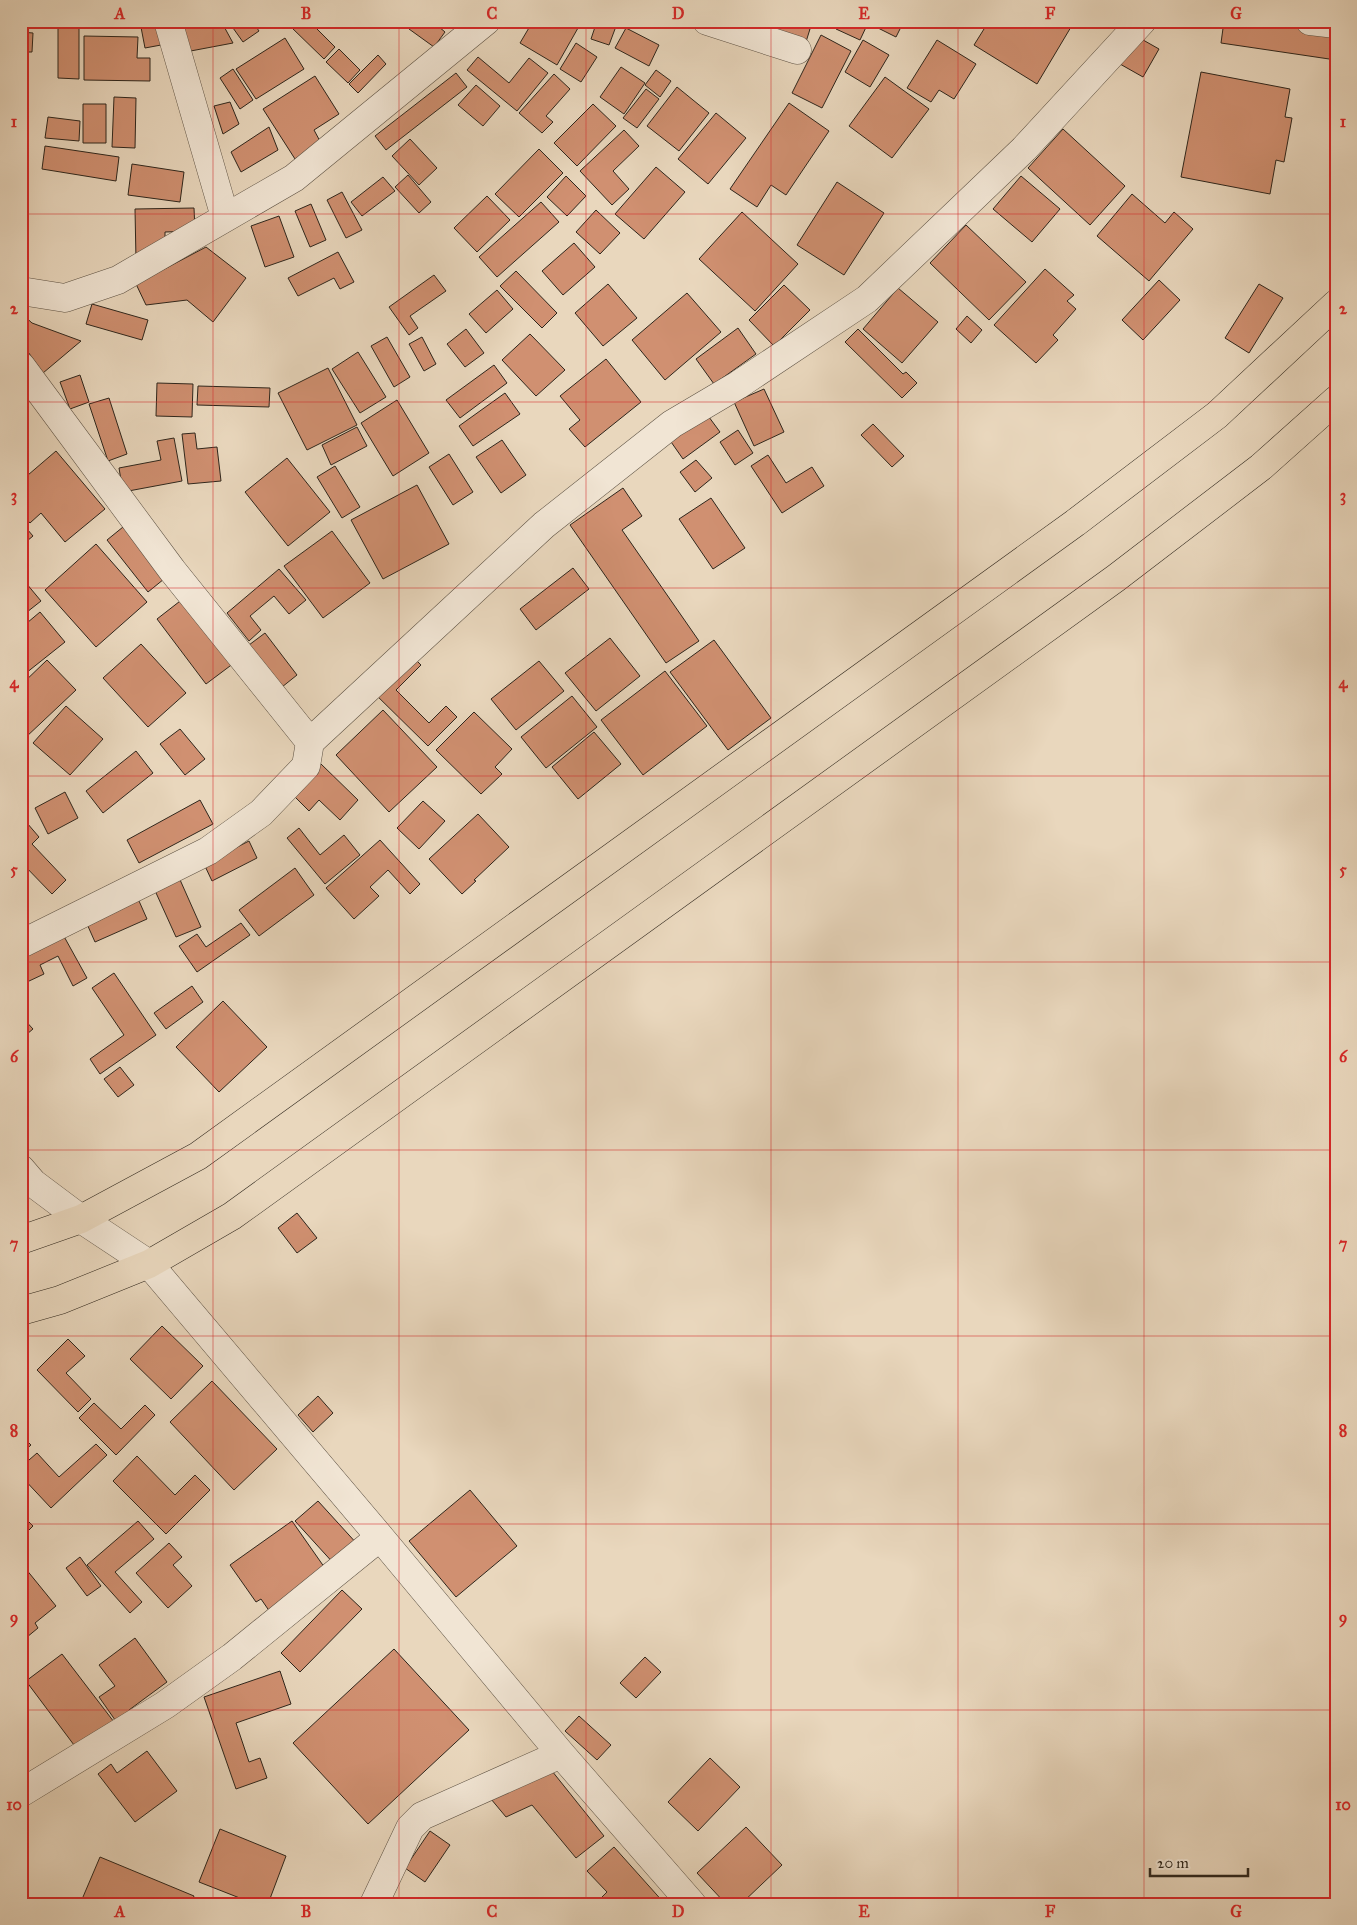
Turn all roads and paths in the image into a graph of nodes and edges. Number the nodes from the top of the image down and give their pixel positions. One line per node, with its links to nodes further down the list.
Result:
1 (168, 21): 8 (street)
2 (486, 21): 8 (street)
3 (707, 21): 7 (street)
4 (1142, 21): 13 (street)
5 (1310, 21): 6 (street)
6 (1336, 24)
7 (797, 50)
8 (225, 218): 9 (street)
9 (21, 291)
10 (1336, 304): 16 (main road)
11 (21, 366): 13 (street)
12 (1336, 400): 18 (main road)
13 (310, 742): 14 (street)
14 (21, 944)
15 (21, 1169): 16 (street)
16 (81, 1219): 17 (main road); 18 (street)
17 (21, 1240)
18 (149, 1264): 19 (main road); 20 (street)
19 (21, 1312)
20 (380, 1537): 21 (street); 22 (street)
21 (561, 1754): 23 (street); 24 (street)
22 (21, 1792)
23 (374, 1904)
24 (692, 1904)

